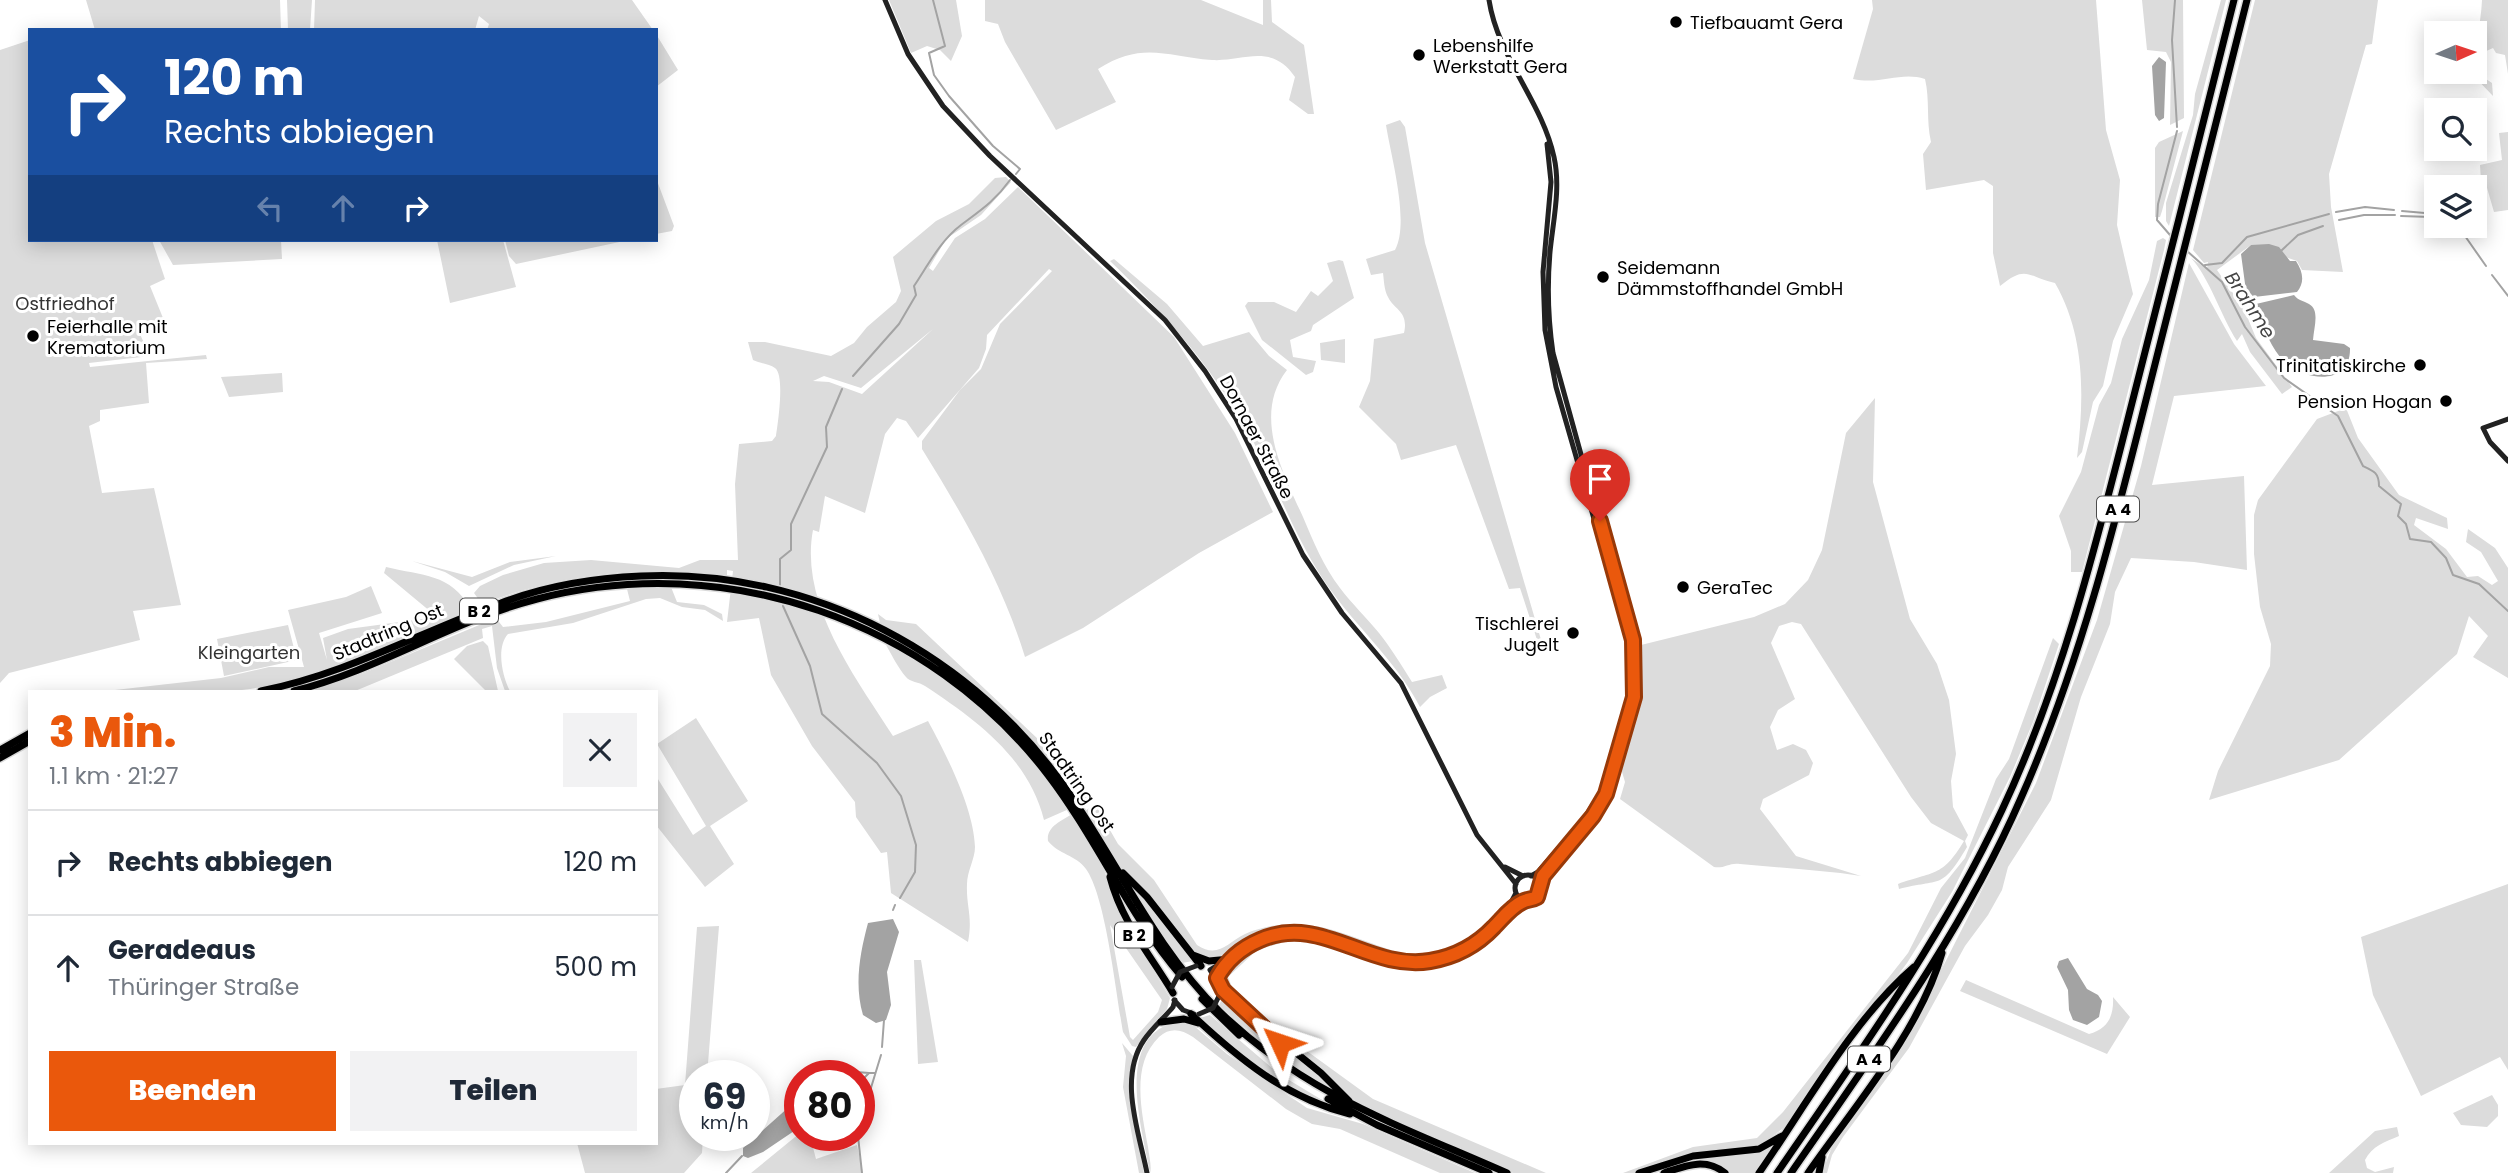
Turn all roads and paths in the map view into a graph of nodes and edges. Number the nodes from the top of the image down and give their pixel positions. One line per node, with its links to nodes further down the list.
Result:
1 (884, 0): 15 (main road, Dornaer Straße)
2 (1489, 0): 5 (main road)
3 (2234, 0): 27 (highway, A 4)
4 (2246, 0): 24 (highway, A 4)
5 (1551, 220): 18 (main road); 20 (main road)
6 (2508, 419): 7 (main road)
7 (2508, 461)
8 (707, 582): 9 (highway, Stadtring Ost / B 2); 10 (highway, Stadtring Ost / B 2); 16 (highway, Stadtring Ost / B 2)
9 (265, 690)
10 (297, 690)
11 (28, 734): 13 (highway)
12 (28, 742): 14 (highway)
13 (0, 750)
14 (0, 758)
15 (1500, 863): 17 (main road, Dornaer Straße); 19 (main road, Dornaer Straße)
16 (1111, 868): 25 (highway, B 2); 31 (highway, B 2); 35 (highway, Stadtring Ost / B 2); 36 (highway, Stadtring Ost / B 2)
17 (1523, 876): 18 (main road); 19 (main road)
18 (1531, 876): 20 (main road)
19 (1516, 884): 21 (main road)
20 (1540, 885): 22 (main road)
21 (1516, 893): 22 (main road); 23 (main road)
22 (1525, 900): 23 (main road)
23 (1505, 915): 26 (main road)
24 (1945, 942): 38 (highway); 47 (highway, A 4)
25 (1186, 951): 26 (highway); 28 (highway, B 2)
26 (1230, 959): 29 (main road); 30 (main road)
27 (1920, 962): 37 (highway); 46 (highway, A 4)
28 (1198, 966): 29 (main road); 31 (main road, bridge)
29 (1210, 970): 30 (main road)
30 (1220, 986): 32 (main road, bridge); 35 (highway, B 2)
31 (1173, 994): 32 (main road); 33 (main road)
32 (1191, 1013): 33 (main road); 34 (highway, B 2)
33 (1161, 1022): 34 (highway); 39 (main road)
34 (1202, 1024): 36 (highway, B 2)
35 (1354, 1106): 41 (highway, Stadtring Ost / B 2)
36 (1358, 1116): 40 (highway, Stadtring Ost / B 2)
37 (1788, 1131): 42 (highway); 45 (highway)
38 (1826, 1148): 48 (highway); 49 (highway)
39 (1147, 1173)
40 (1489, 1173)
41 (1507, 1173)
42 (1639, 1173)
43 (1664, 1173): 44 (highway)
44 (1725, 1173)
45 (1759, 1173)
46 (1777, 1173)
47 (1791, 1173)
48 (1808, 1173)
49 (1819, 1173)

